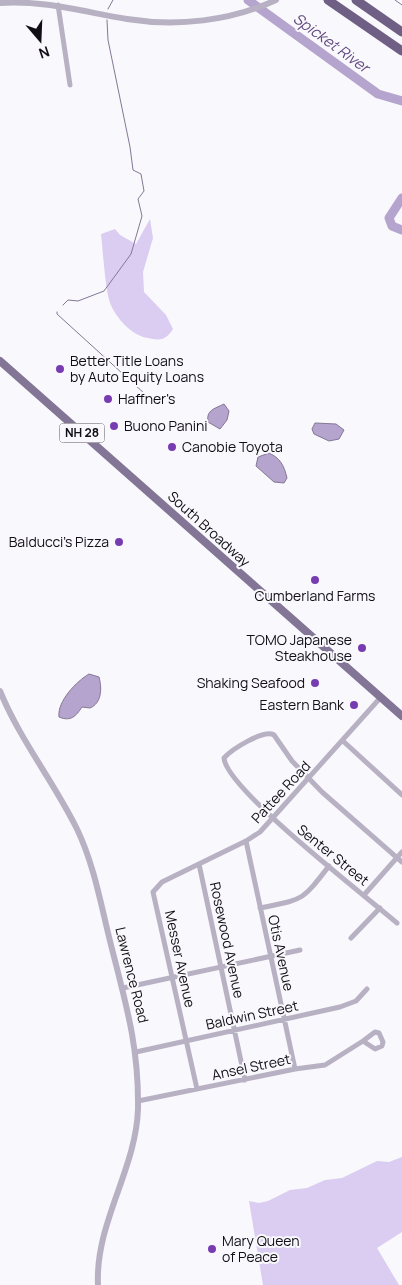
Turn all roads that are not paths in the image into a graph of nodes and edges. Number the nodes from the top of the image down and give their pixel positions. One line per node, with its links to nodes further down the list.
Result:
1 (276, 0): 5 (street)
2 (328, 0): 7 (highway)
3 (356, 0): 6 (highway)
4 (1, 2): 5 (street)
5 (58, 4): 8 (street)
6 (402, 32)
7 (402, 51)
8 (70, 85)
9 (0, 361): 11 (main road, South Broadway / NH 28)
10 (0, 690): 33 (street, Lawrence Road)
11 (381, 697): 12 (main road, South Broadway / NH 28); 13 (street, Pattee Road)
12 (402, 716)
13 (343, 741): 14 (street, Pattee Road); 15 (street)
14 (310, 779): 16 (street, Pattee Road); 16 (street, Senter Street); 19 (street)
15 (402, 795)
16 (273, 819): 17 (street, Pattee Road); 22 (street, Senter Street)
17 (246, 841): 21 (street, Pattee Road); 25 (street, Otis Avenue)
18 (402, 852): 19 (street)
19 (397, 858): 20 (street); 24 (street)
20 (402, 862)
21 (199, 864): 23 (street, Pattee Road); 31 (street, Rosewood Avenue)
22 (330, 866): 24 (street, Senter Street); 25 (street)
23 (153, 892): 32 (street, Messer Avenue)
24 (364, 895): 26 (street, Senter Street)
25 (260, 908): 30 (street, Otis Avenue)
26 (380, 908): 27 (street, Senter Street); 28 (street)
27 (397, 923)
28 (351, 938)
29 (300, 950): 30 (street)
30 (270, 956): 31 (street); 35 (street, Otis Avenue)
31 (221, 967): 32 (street); 36 (street, Rosewood Avenue)
32 (172, 977): 33 (street); 37 (street, Messer Avenue)
33 (123, 988): 39 (street, Lawrence Road)
34 (367, 989): 35 (street, Baldwin Street)
35 (283, 1020): 36 (street, Baldwin Street); 40 (street, Otis Avenue)
36 (235, 1031): 37 (street, Baldwin Street); 41 (street, Rosewood Avenue)
37 (186, 1041): 39 (street, Baldwin Street); 42 (street, Messer Avenue)
38 (363, 1041): 40 (street, Ansel Street)
39 (136, 1052): 43 (street, Lawrence Road)
40 (295, 1068): 41 (street, Ansel Street)
41 (245, 1080): 42 (street, Ansel Street)
42 (197, 1089): 43 (street, Ansel Street)
43 (138, 1101): 44 (street, Lawrence Road)
44 (98, 1285)

